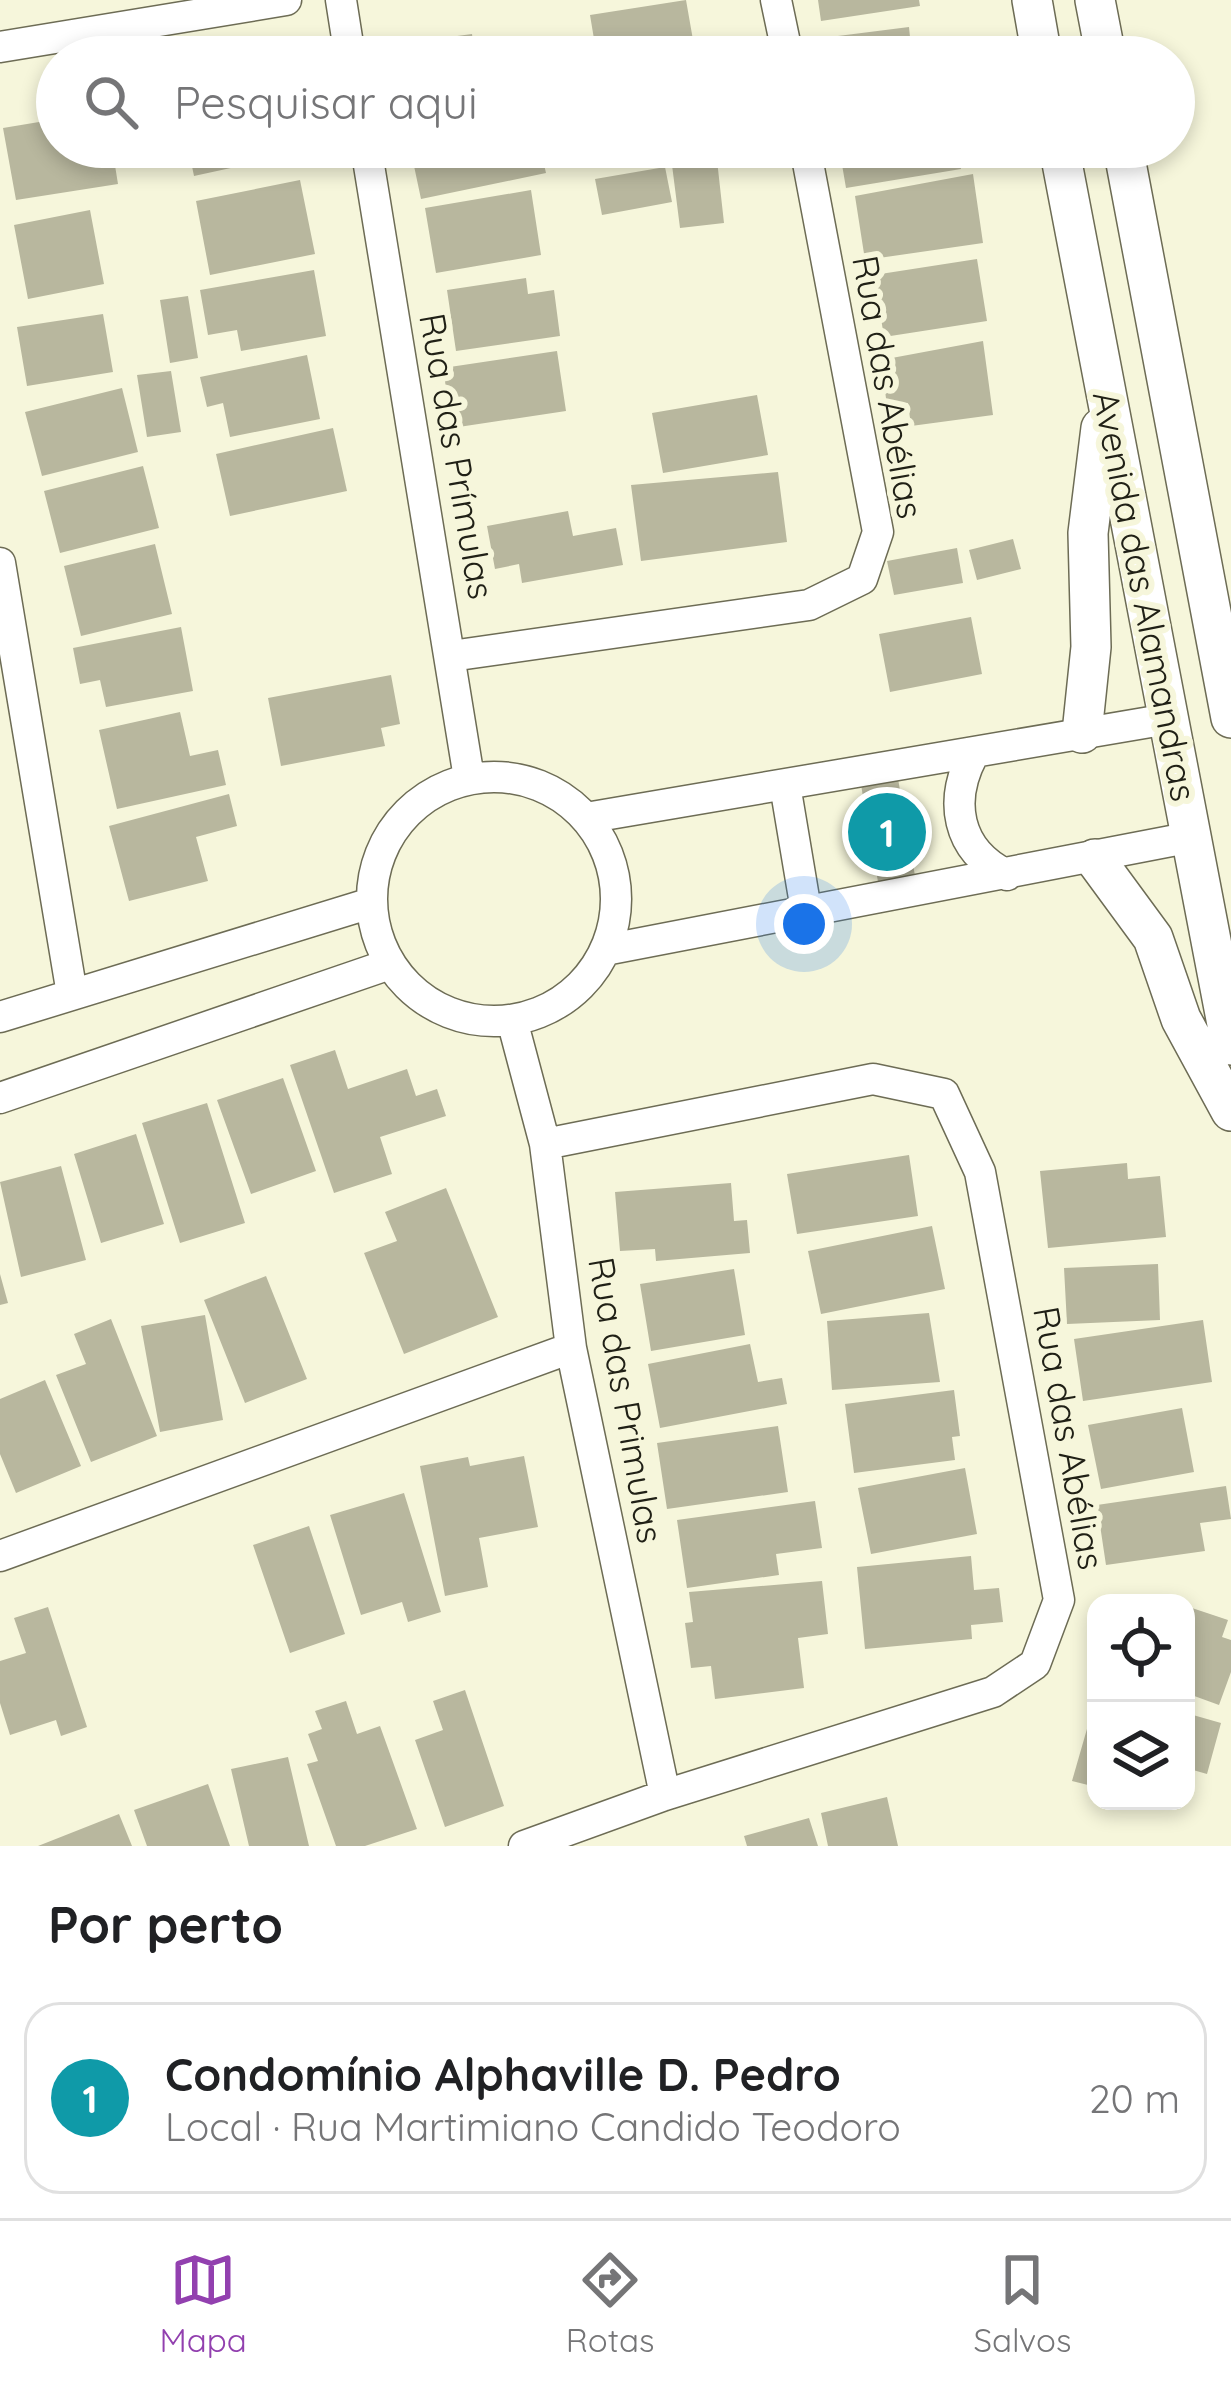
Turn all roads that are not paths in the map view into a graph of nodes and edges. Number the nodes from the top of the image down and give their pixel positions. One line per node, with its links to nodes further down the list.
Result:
1 (286, 0): 6 (street)
2 (341, 0): 7 (street)
3 (776, 0): 8 (street)
4 (1032, 0): 9 (street)
5 (1095, 0): 10 (street)
6 (67, 36)
7 (347, 36)
8 (784, 36)
9 (1038, 36)
10 (1102, 36)
11 (36, 41): 12 (street)
12 (0, 47)
13 (369, 168): 19 (street, Rua das Prímulas)
14 (809, 168): 19 (street, Rua das Abélias)
15 (1068, 168): 17 (street, Avenida das Alamandras)
16 (1127, 168): 20 (street, Avenida das Alamandras)
17 (1106, 393): 21 (street, Avenida das Alamandras); 22 (street)
18 (0, 563): 34 (street)
19 (451, 656): 24 (street, Rua das Prímulas)
20 (1231, 718)
21 (1168, 719): 22 (street); 27 (street, Avenida das Alamandras)
22 (1082, 733): 23 (street)
23 (974, 752): 25 (street); 29 (street)
24 (470, 778): 26 (street); 30 (street)
25 (785, 785): 26 (street); 31 (street)
26 (586, 818): 32 (street)
27 (1192, 837): 28 (street); 37 (street, Avenida das Alamandras)
28 (1095, 859): 29 (street); 39 (street)
29 (1007, 875): 31 (street)
30 (371, 903): 33 (street); 34 (street)
31 (806, 910): 32 (street)
32 (605, 950): 36 (street)
33 (390, 964): 36 (street); 38 (street)
34 (72, 994): 35 (street)
35 (0, 1018)
36 (512, 1020): 40 (street, Rua das Primulas)
37 (1231, 1045)
38 (0, 1097)
39 (1231, 1112)
40 (545, 1144): 41 (street, Rua das Primulas); 43 (street, Rua das Abélias)
41 (571, 1348): 42 (street); 43 (street, Rua das Primulas)
42 (0, 1556)
43 (665, 1795): 44 (street, Rua das Abélias)
44 (524, 1846)

